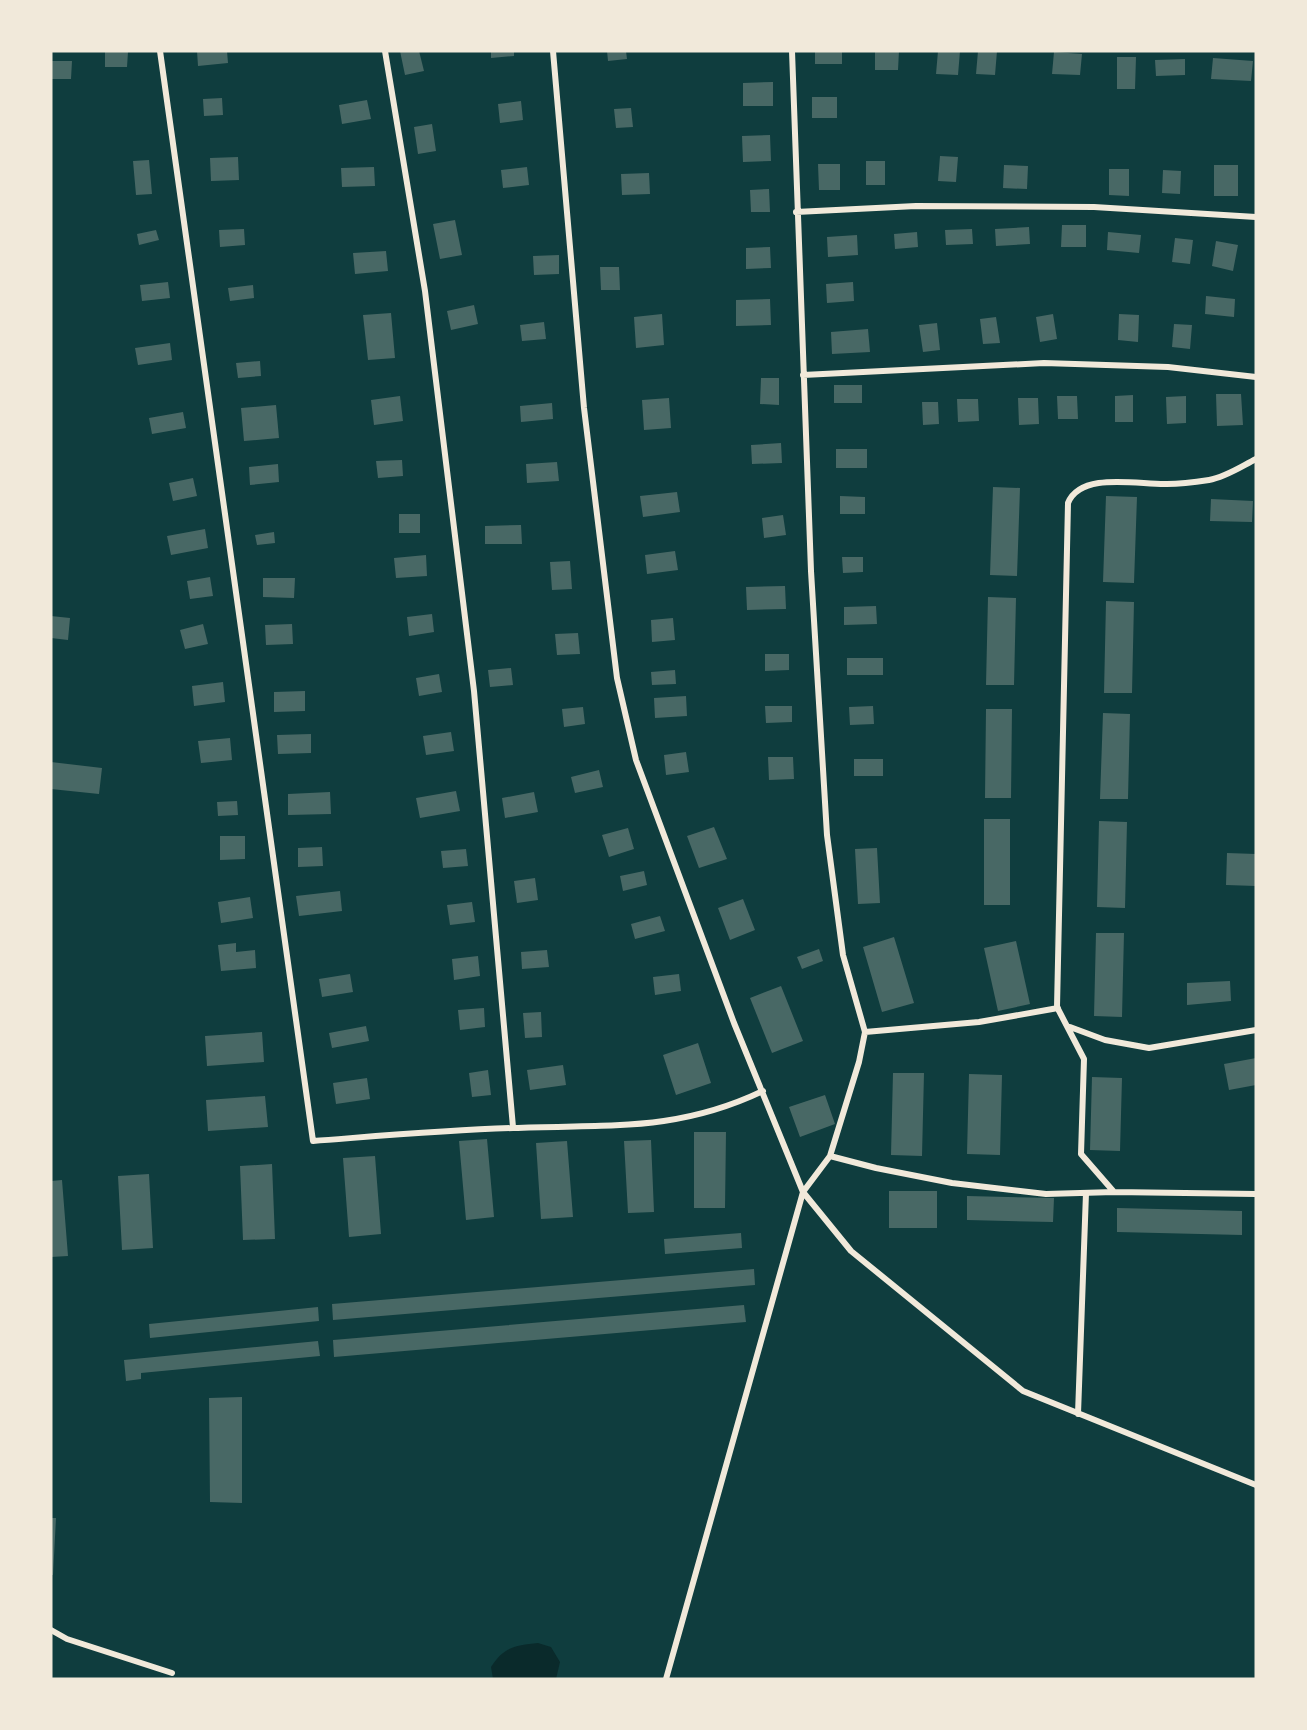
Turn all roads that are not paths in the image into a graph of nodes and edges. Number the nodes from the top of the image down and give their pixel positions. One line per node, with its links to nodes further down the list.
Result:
1 (160, 51): 14 (street)
2 (385, 51): 14 (street)
3 (553, 51): 13 (street)
4 (792, 51): 5 (street)
5 (796, 212): 6 (street); 7 (street)
6 (1256, 217)
7 (802, 375): 8 (street); 12 (street)
8 (1256, 377)
9 (1256, 459): 10 (street)
10 (1058, 1007): 11 (street); 12 (street); 17 (street)
11 (1256, 1030)
12 (865, 1032): 15 (street)
13 (763, 1091): 14 (street); 16 (street)
14 (513, 1128)
15 (830, 1156): 16 (street); 18 (street)
16 (803, 1192): 20 (street); 24 (street)
17 (1114, 1192): 18 (street); 19 (street)
18 (1086, 1193): 20 (street)
19 (1256, 1194)
20 (1078, 1414): 21 (street)
21 (1256, 1485)
22 (51, 1630): 23 (street)
23 (172, 1673)
24 (666, 1679)

